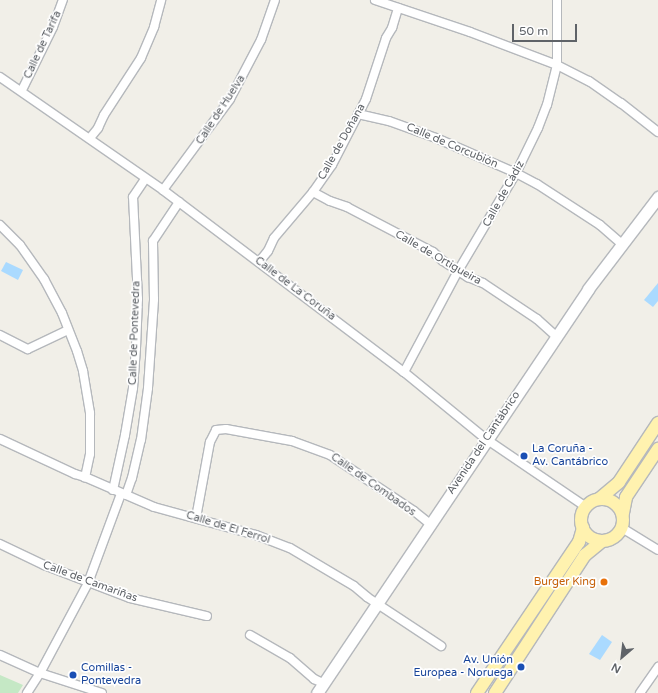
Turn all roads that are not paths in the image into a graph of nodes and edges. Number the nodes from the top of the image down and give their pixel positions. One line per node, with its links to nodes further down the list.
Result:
1 (63, 0): 9 (street, Calle de Tarifa)
2 (161, 0): 12 (street)
3 (275, 0): 15 (street, Calle de Huelva)
4 (375, 0): 6 (street)
5 (557, 0): 7 (street, Calle de Cádiz)
6 (398, 8): 7 (street); 10 (street, Calle de Doñana)
7 (557, 65): 11 (street); 13 (street, Calle de Cádiz)
8 (0, 77): 9 (street, Calle de La Coruña)
9 (22, 90): 12 (street, Calle de La Coruña)
10 (358, 114): 13 (street, Calle de Corcubión); 16 (street, Calle de Doñana)
11 (658, 132)
12 (90, 138): 14 (street, Calle de La Coruña)
13 (516, 172): 20 (street, Calle de Corcubión); 22 (street, Calle de Cádiz)
14 (144, 179): 15 (street, Calle de La Coruña); 32 (street, Calle de Pontevedra)
15 (163, 190): 18 (street, Calle de La Coruña)
16 (313, 192): 21 (street, Calle de Doñana); 22 (street, Calle de Ortigueira)
17 (658, 197): 20 (street, Avenida del Cantábrico)
18 (179, 202): 21 (street, Calle de La Coruña); 32 (street, Calle de Pontevedra)
19 (0, 225): 23 (street)
20 (621, 243): 25 (street, Avenida del Cantábrico)
21 (259, 262): 26 (street, Calle de La Coruña)
22 (458, 271): 25 (street, Calle de Ortigueira); 26 (street, Calle de Cádiz)
23 (68, 330): 24 (street); 31 (street)
24 (0, 336)
25 (556, 336): 29 (street, Avenida del Cantábrico)
26 (404, 372): 29 (street, Calle de La Coruña)
27 (658, 423): 33 (main road)
28 (0, 439): 31 (street, Calle de El Ferrol)
29 (486, 439): 34 (street, Calle de La Coruña); 37 (street, Avenida del Cantábrico)
30 (658, 449): 35 (main road)
31 (86, 477): 32 (street, Calle de El Ferrol)
32 (123, 494): 36 (street, Calle de El Ferrol); 43 (street, Calle de Pontevedra)
33 (599, 499): 34 (main road); 35 (main road)
34 (586, 507): 38 (main road)
35 (623, 513): 39 (main road)
36 (196, 518): 37 (street, Calle de Combados); 44 (street, Calle de El Ferrol)
37 (430, 524): 44 (street, Avenida del Cantábrico)
38 (583, 528): 40 (main road); 55 (main road)
39 (622, 528): 40 (main road); 42 (street)
40 (602, 542): 56 (main road)
41 (0, 544): 43 (street, Calle de Camariñas)
42 (658, 550)
43 (88, 583): 45 (street, Calle de Camariñas); 50 (street, Calle de Pontevedra)
44 (376, 604): 47 (street, Calle de El Ferrol); 51 (street, Avenida del Cantábrico)
45 (207, 616)
46 (250, 635): 51 (street)
47 (441, 646)
48 (0, 655): 50 (street)
49 (658, 667): 57 (street)
50 (40, 673): 52 (street, Calle de Pontevedra); 53 (street)
51 (323, 683): 54 (street, Avenida del Cantábrico)
52 (27, 693)
53 (102, 693)
54 (317, 693)
55 (478, 693)
56 (495, 693)
57 (640, 693)

